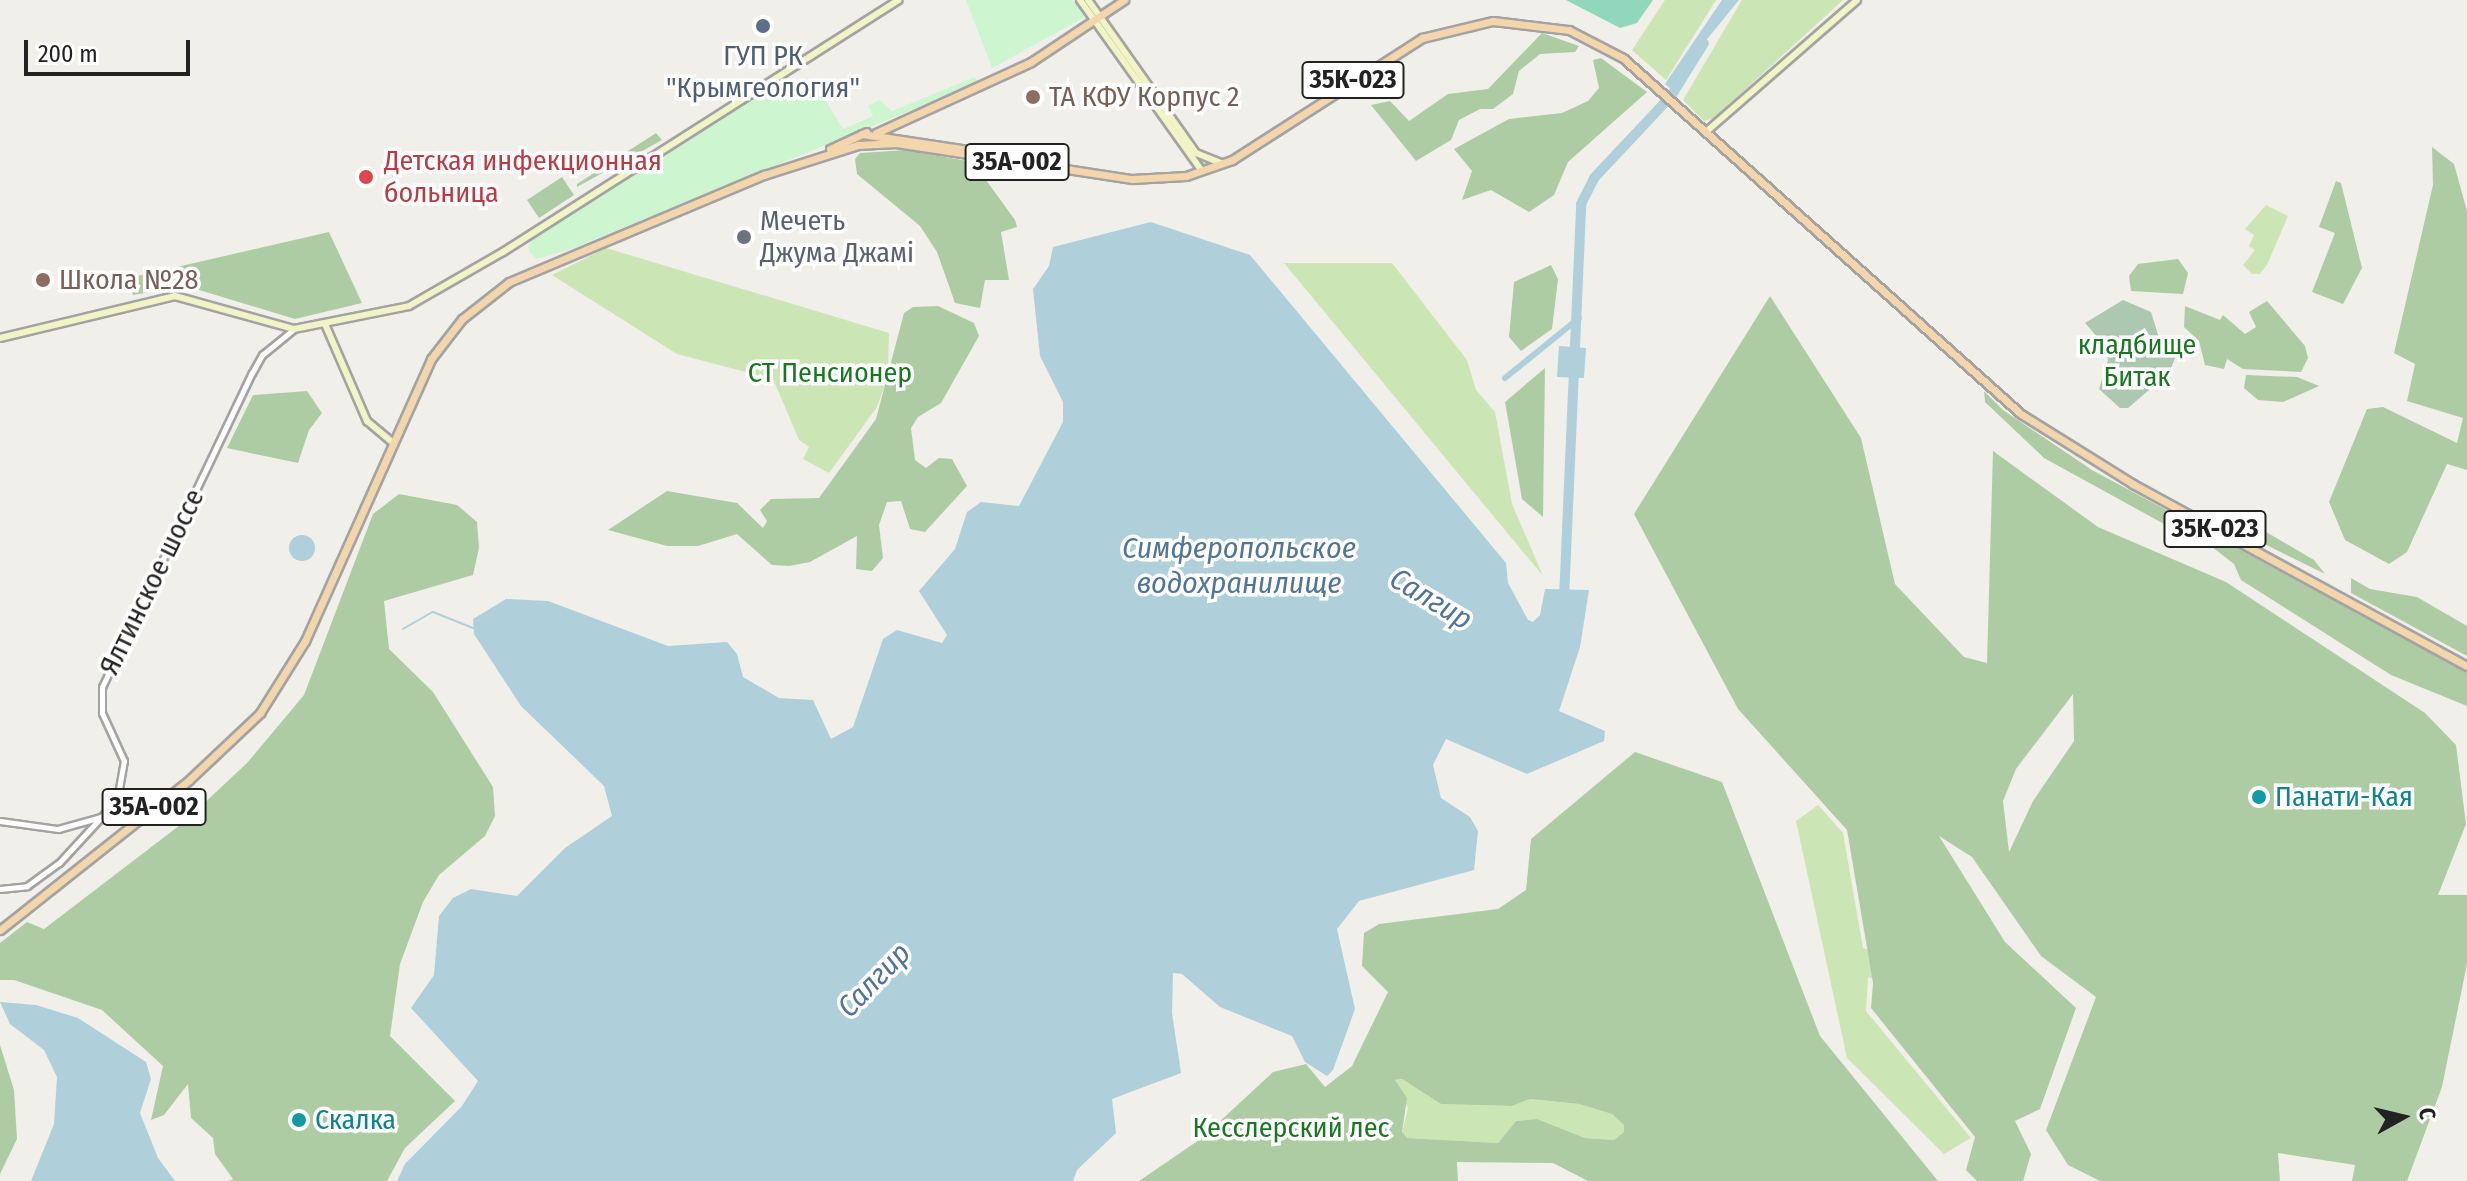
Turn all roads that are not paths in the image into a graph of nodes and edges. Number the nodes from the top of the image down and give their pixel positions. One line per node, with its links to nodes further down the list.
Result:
1 (898, 0): 16 (main road)
2 (1080, 0): 6 (main road)
3 (1088, 0): 6 (main road)
4 (1124, 0): 6 (main road)
5 (1857, 0): 8 (main road)
6 (1098, 19): 7 (main road); 12 (main road); 14 (main road)
7 (939, 104): 9 (main road); 10 (main road)
8 (1707, 131): 12 (main road, 35К-023); 21 (main road, 35К-023)
9 (862, 134): 10 (main road, 35К-023); 13 (main road, 35А-002)
10 (873, 134): 11 (main road); 14 (main road, 35К-023)
11 (834, 152): 13 (main road, 35А-002); 14 (main road, 35А-002)
12 (1224, 163): 14 (main road, 35К-023)
13 (788, 166): 20 (main road, 35А-002)
14 (1202, 171)
15 (280, 324): 17 (main road); 18 (main road); 19 (street)
16 (325, 324): 17 (main road); 20 (main road)
17 (294, 329): 19 (street, Ялтинское шоссе)
18 (0, 338)
19 (280, 340): 22 (street, Ялтинское шоссе)
20 (393, 443): 25 (main road, 35А-002)
21 (2467, 666)
22 (109, 814): 23 (street); 24 (street, Ялтинское шоссе)
23 (0, 821)
24 (0, 889)
25 (0, 930)

